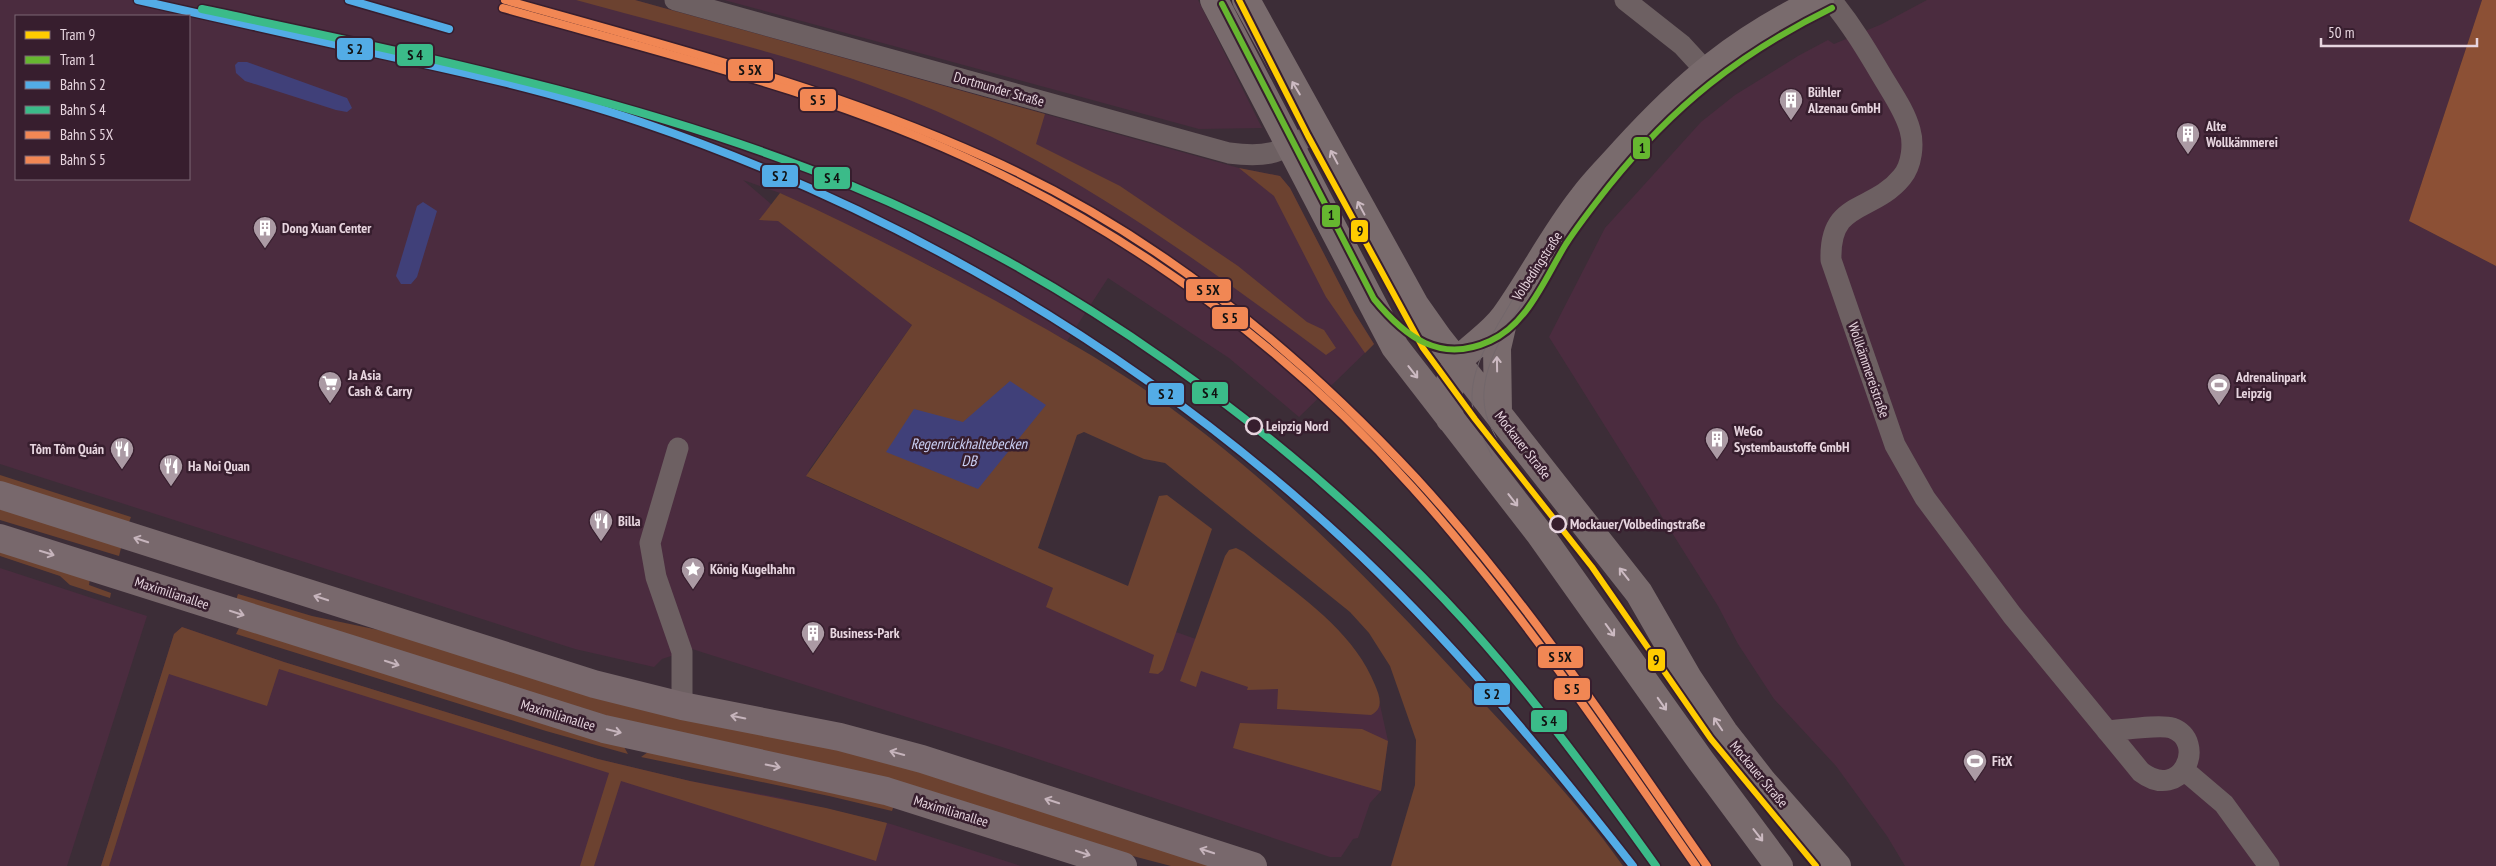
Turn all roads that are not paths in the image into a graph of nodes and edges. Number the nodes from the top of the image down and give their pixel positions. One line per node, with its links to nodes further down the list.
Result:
1 (675, 0): 9 (street, Dortmunder Straße)
2 (1214, 0): 9 (main road)
3 (1246, 0): 8 (main road, Mockauer Straße, one-way to 3)
4 (1625, 0): 7 (street)
5 (1820, 0): 7 (main road, Volbedingstraße)
6 (1831, 0): 19 (street, Wollkämmereistraße)
7 (1705, 70): 10 (main road, Volbedingstraße)
8 (1320, 130): 9 (street, Dortmunder Straße); 12 (main road, Mockauer Straße, one-way to 8)
9 (1290, 145): 11 (main road)
10 (1504, 316): 12 (main road, Volbedingstraße); 13 (main road, one-way to 10)
11 (1386, 331): 12 (main road); 14 (main road, one-way to 14)
12 (1457, 361): 13 (main road, Mockauer Straße); 14 (main road)
13 (1498, 413): 24 (main road, Mockauer Straße, one-way to 13)
14 (1450, 419): 21 (main road, one-way to 21)
15 (678, 448): 18 (street)
16 (0, 495): 18 (main road, one-way to 16)
17 (0, 538): 22 (main road, Maximilianallee, one-way to 22)
18 (682, 706): 23 (main road, one-way to 18)
19 (2107, 731): 20 (street, Wollkämmereistraße); 20 (street)
20 (2184, 770): 25 (street)
21 (1777, 861)
22 (1122, 866)
23 (1253, 866)
24 (1837, 866)
25 (2269, 866)

